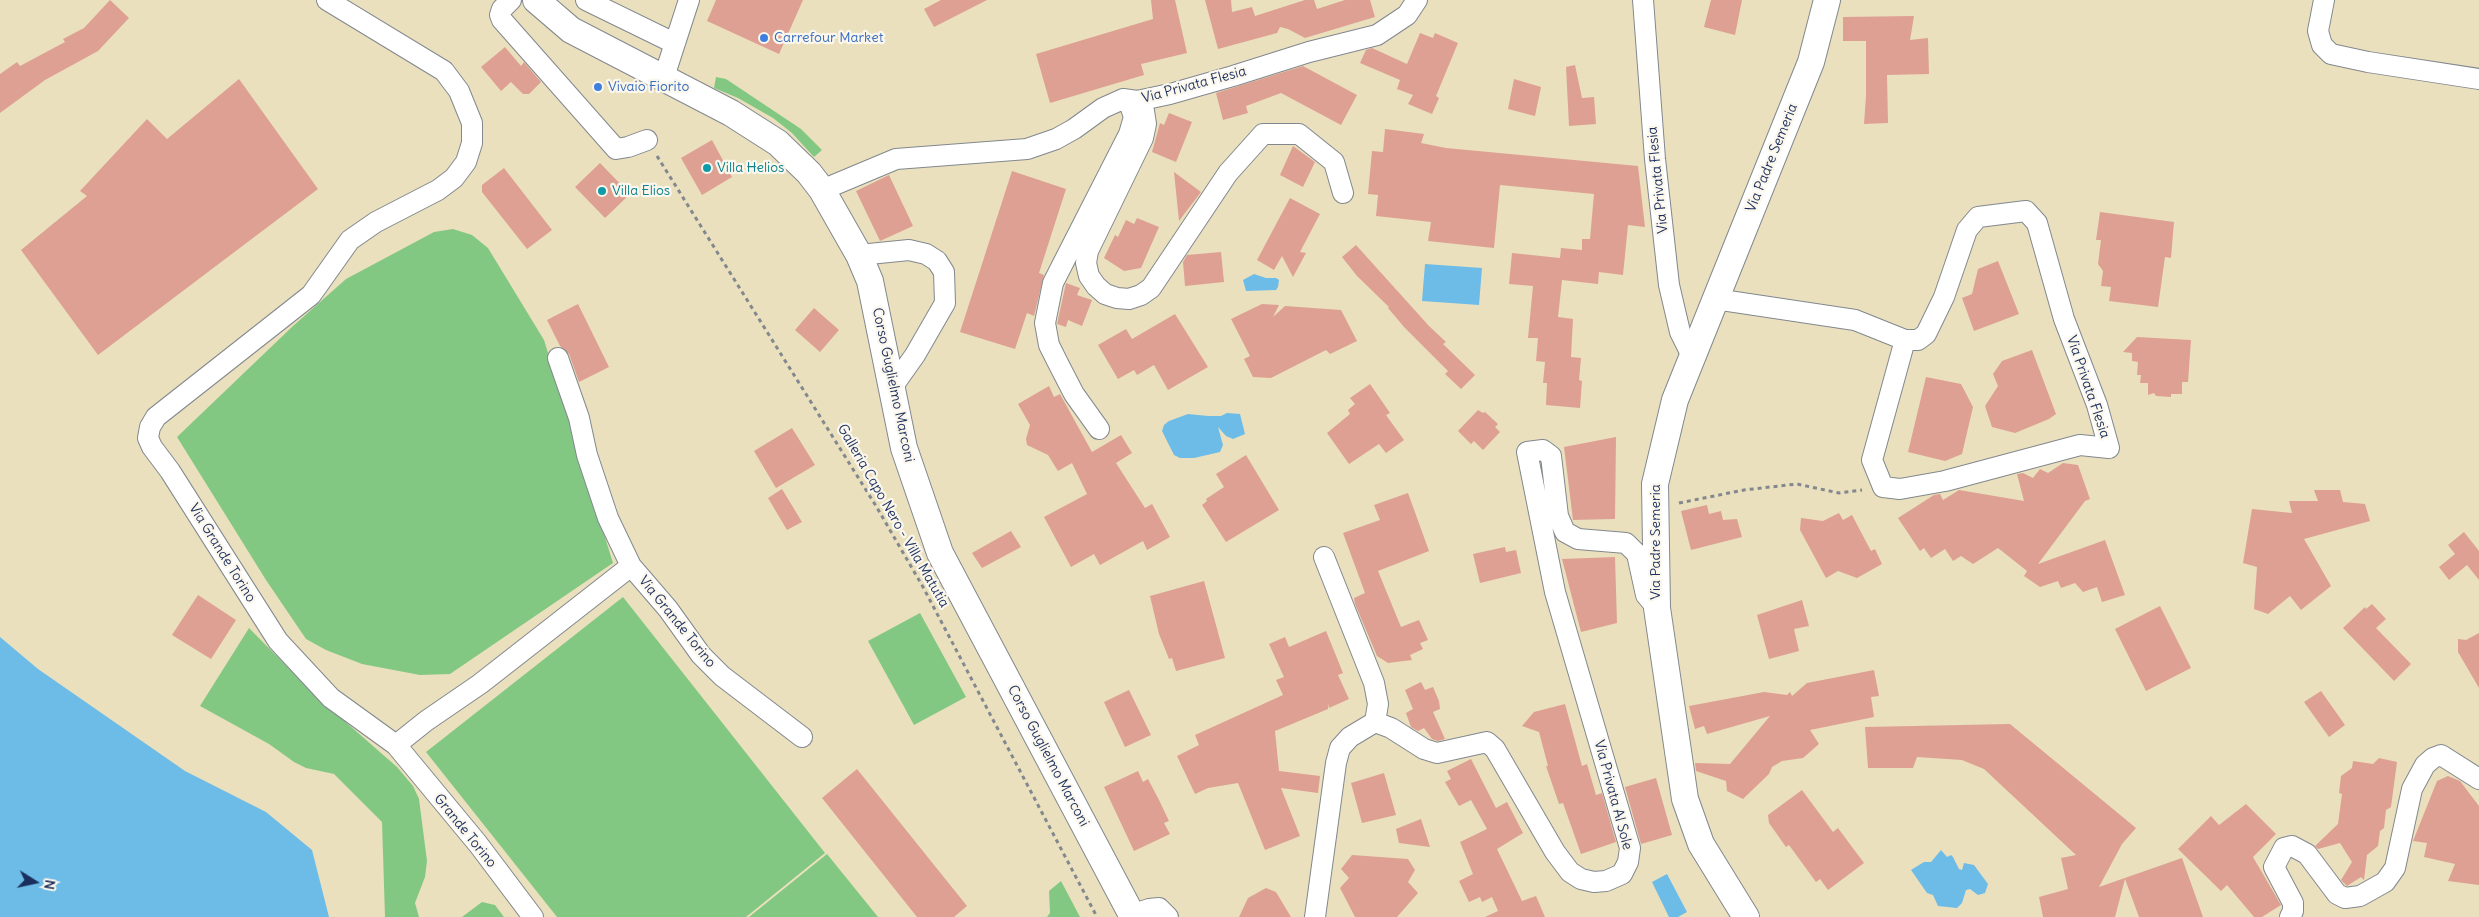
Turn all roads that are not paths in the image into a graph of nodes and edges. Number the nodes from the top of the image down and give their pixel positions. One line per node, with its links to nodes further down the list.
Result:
1 (327, 0): 29 (street, Via Grande Torino)
2 (511, 0): 14 (street)
3 (536, 0): 11 (main road, Corso Guglielmo Marconi)
4 (586, 0): 10 (street)
5 (689, 0): 10 (street)
6 (1417, 0): 13 (street, Via Privata Flesia)
7 (1643, 0): 20 (street, Via Privata Flesia)
8 (1827, 0): 18 (main road, Via Padre Semeria)
9 (2324, 0): 12 (street)
10 (674, 43): 11 (street)
11 (664, 77): 15 (main road, Corso Guglielmo Marconi)
12 (2479, 79)
13 (1130, 100): 15 (street, Via Privata Flesia); 16 (street); 23 (street)
14 (647, 140)
15 (822, 190): 17 (main road, Corso Guglielmo Marconi)
16 (1343, 193)
17 (858, 255): 22 (main road, Corso Guglielmo Marconi); 22 (street)
18 (1715, 299): 19 (street); 20 (main road, Via Padre Semeria)
19 (1905, 340): 19 (street, Via Privata Flesia)
20 (1692, 356): 26 (main road, Via Padre Semeria)
21 (558, 358): 25 (street)
22 (891, 389): 32 (main road, Corso Guglielmo Marconi)
23 (1099, 428)
24 (1324, 557): 27 (street)
25 (632, 566): 28 (street, Via Grande Torino); 29 (street, Via Grande Torino)
26 (1657, 608): 27 (street, Via Privata Al Sole); 31 (main road, Via Padre Semeria)
27 (1375, 722): 35 (street)
28 (802, 737)
29 (396, 745): 33 (street, Grande Torino)
30 (2479, 779): 37 (street)
31 (1731, 905): 36 (main road, Via Padre Semeria)
32 (1132, 916): 34 (street)
33 (532, 917)
34 (1168, 917)
35 (1315, 917)
36 (1746, 917)
37 (2290, 917)

